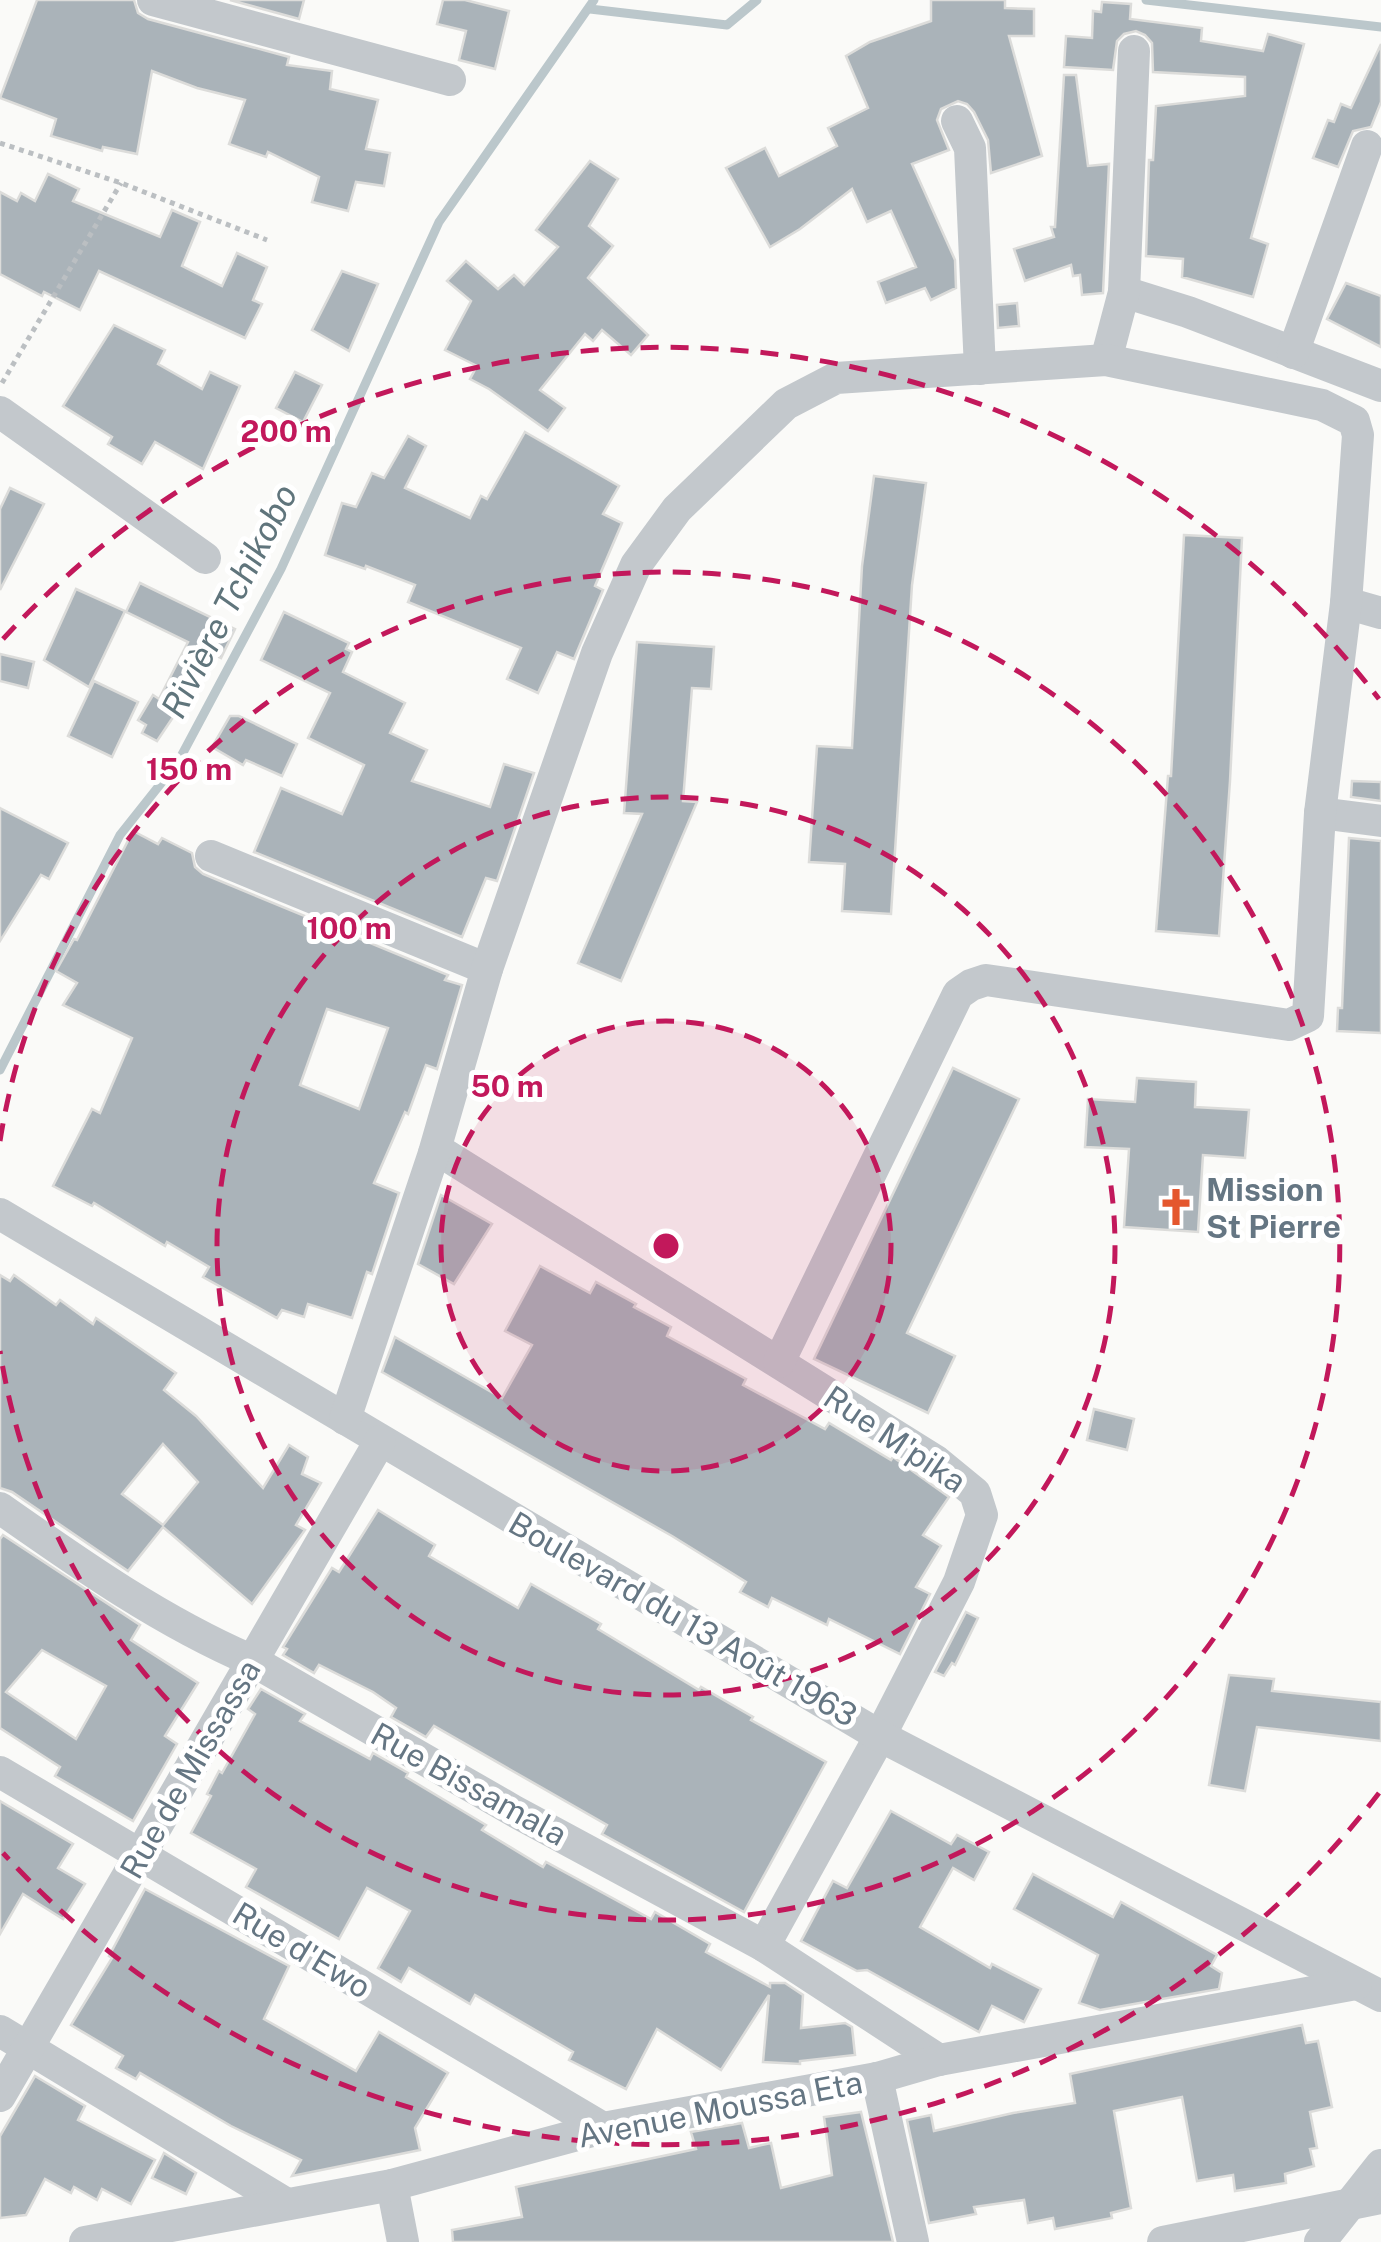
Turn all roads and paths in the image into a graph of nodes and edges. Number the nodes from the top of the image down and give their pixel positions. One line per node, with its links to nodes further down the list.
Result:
1 (153, 0): 3 (street)
2 (1134, 51): 9 (street)
3 (450, 80)
4 (957, 122): 12 (street)
5 (0, 144): 7 (path)
6 (1367, 146): 10 (street)
7 (121, 183): 8 (path); 13 (path)
8 (268, 240)
9 (1124, 292): 10 (street); 11 (street)
10 (1293, 353): 14 (street)
11 (1106, 360): 12 (street); 17 (street)
12 (980, 369): 22 (street)
13 (0, 386)
14 (1381, 386)
15 (0, 412): 16 (street)
16 (205, 558)
17 (1346, 603): 18 (street); 19 (street)
18 (1381, 612)
19 (1320, 814): 20 (street); 25 (street)
20 (1381, 820)
21 (212, 856): 22 (street)
22 (487, 968): 23 (street)
23 (434, 1153): 25 (street, Rue M'pika); 26 (street)
24 (0, 1214): 26 (street, Boulevard du 13 Août 1963)
25 (779, 1362): 30 (street, Rue M'pika)
26 (344, 1419): 27 (street, Boulevard du 13 Août 1963)
27 (380, 1441): 29 (street, Rue de Missassa); 30 (street, Boulevard du 13 Août 1963)
28 (0, 1508): 29 (street, Rue Bissamala)
29 (253, 1661): 32 (street, Rue de Missassa); 33 (street, Rue Bissamala)
30 (880, 1736): 33 (street, Rue M'pika); 34 (street, Boulevard du 13 Août 1963)
31 (0, 1772): 32 (street, Rue d'Ewo)
32 (140, 1855): 35 (street, Rue de Missassa); 39 (street, Rue d'Ewo)
33 (764, 1946): 36 (street, Rue Bissamala)
34 (1368, 1990): 36 (street, Avenue Moussa Eta)
35 (14, 2040): 38 (street, Rue de Missassa); 43 (street)
36 (940, 2060): 37 (street, Avenue Moussa Eta)
37 (877, 2078): 39 (street, Avenue Moussa Eta); 46 (street)
38 (0, 2096)
39 (604, 2128): 41 (street, Avenue Moussa Eta)
40 (1381, 2165): 42 (street)
41 (392, 2185): 43 (street, Avenue Moussa Eta); 45 (street)
42 (1365, 2201): 47 (street); 48 (street)
43 (286, 2203): 44 (street, Avenue Moussa Eta)
44 (86, 2242)
45 (403, 2242)
46 (913, 2242)
47 (1162, 2242)
48 (1320, 2242)

